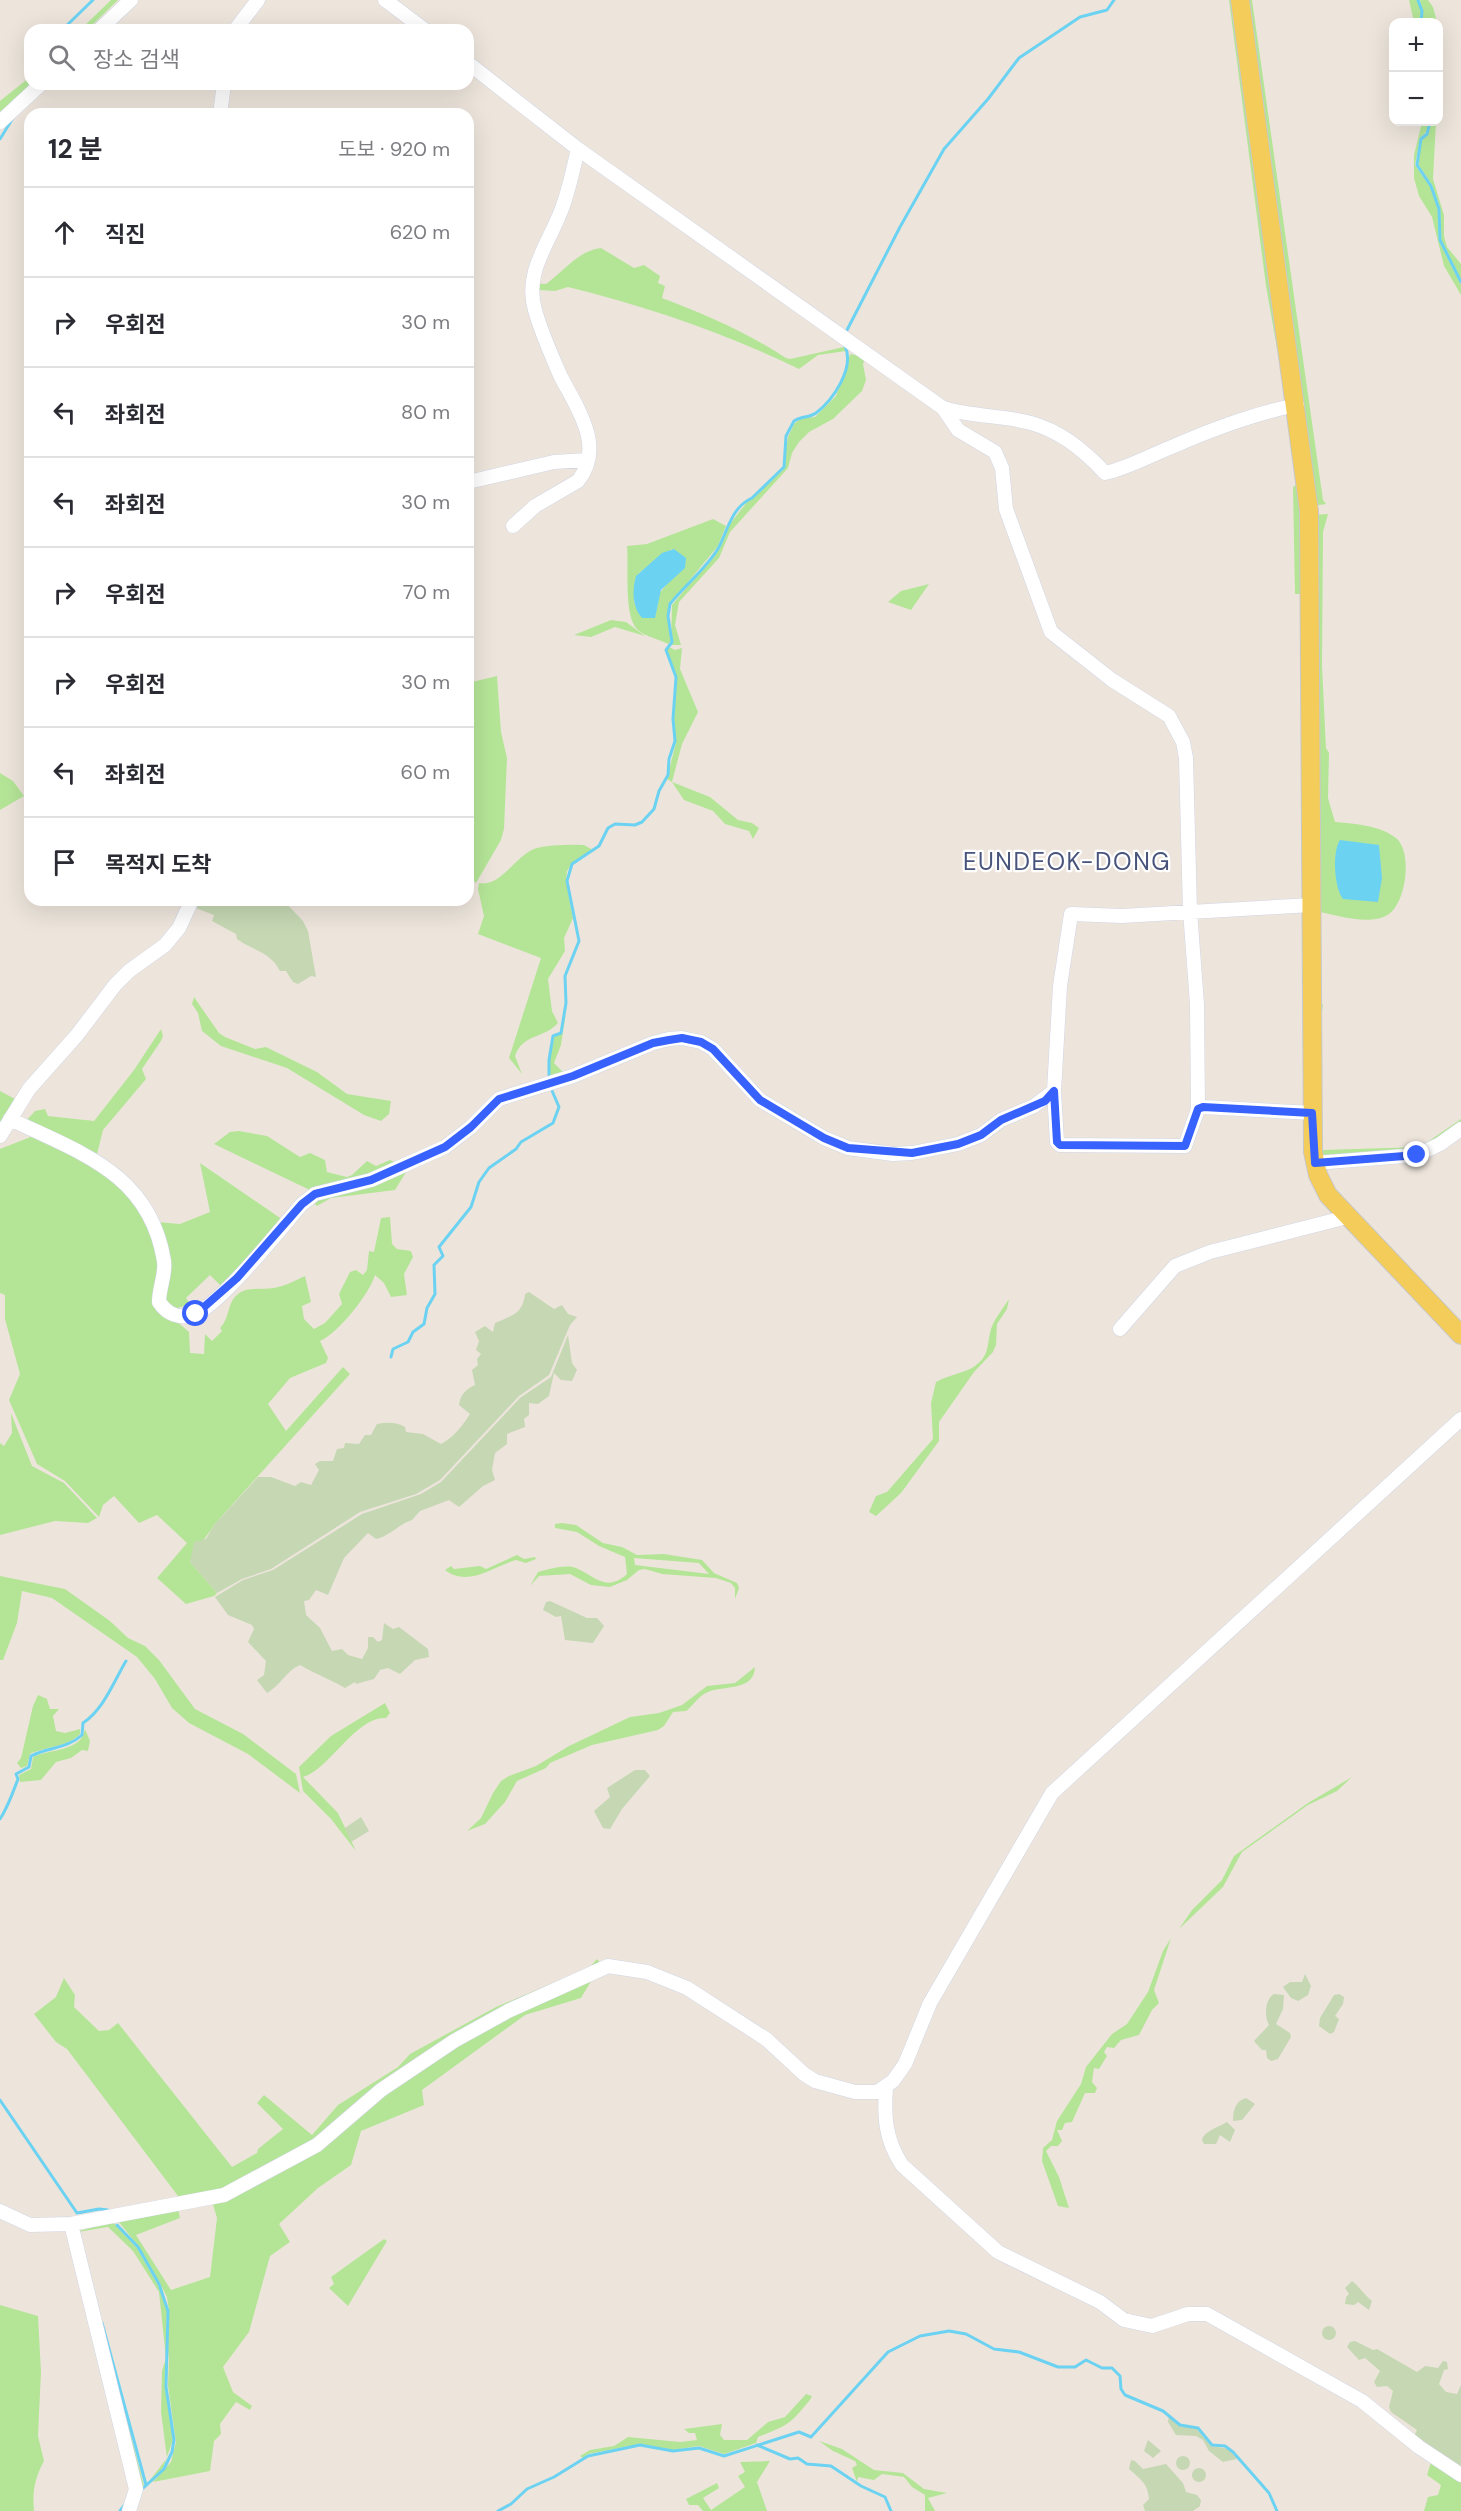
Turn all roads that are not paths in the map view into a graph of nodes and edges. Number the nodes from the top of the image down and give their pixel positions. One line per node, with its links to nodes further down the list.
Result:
1 (131, 0): 5 (street)
2 (258, 0): 6 (street)
3 (385, 0): 7 (street)
4 (1240, 0): 14 (main road)
5 (105, 24)
6 (240, 24)
7 (417, 24)
8 (474, 68): 13 (street)
9 (35, 90): 12 (street)
10 (223, 90): 11 (street)
11 (221, 108)
12 (0, 122)
13 (578, 149): 15 (street); 16 (street)
14 (1297, 405): 15 (street); 19 (main road)
15 (943, 408): 21 (street)
16 (587, 460): 17 (street); 18 (street)
17 (474, 481)
18 (513, 526)
19 (1311, 905): 21 (street); 24 (main road)
20 (189, 906): 25 (street)
21 (1190, 911): 22 (street); 23 (street)
22 (1054, 1091): 23 (street); 25 (street)
23 (1198, 1109): 24 (street)
24 (1312, 1113): 28 (main road)
25 (10, 1119): 27 (street)
26 (1461, 1129): 28 (street)
27 (0, 1136)
28 (1315, 1163): 29 (main road)
29 (1347, 1217): 30 (street); 31 (main road)
30 (1120, 1329)
31 (1461, 1335)
32 (1461, 1419): 33 (street)
33 (886, 2087): 35 (street); 36 (street)
34 (0, 2211): 35 (street)
35 (71, 2224): 37 (street)
36 (1461, 2475)
37 (129, 2511)

